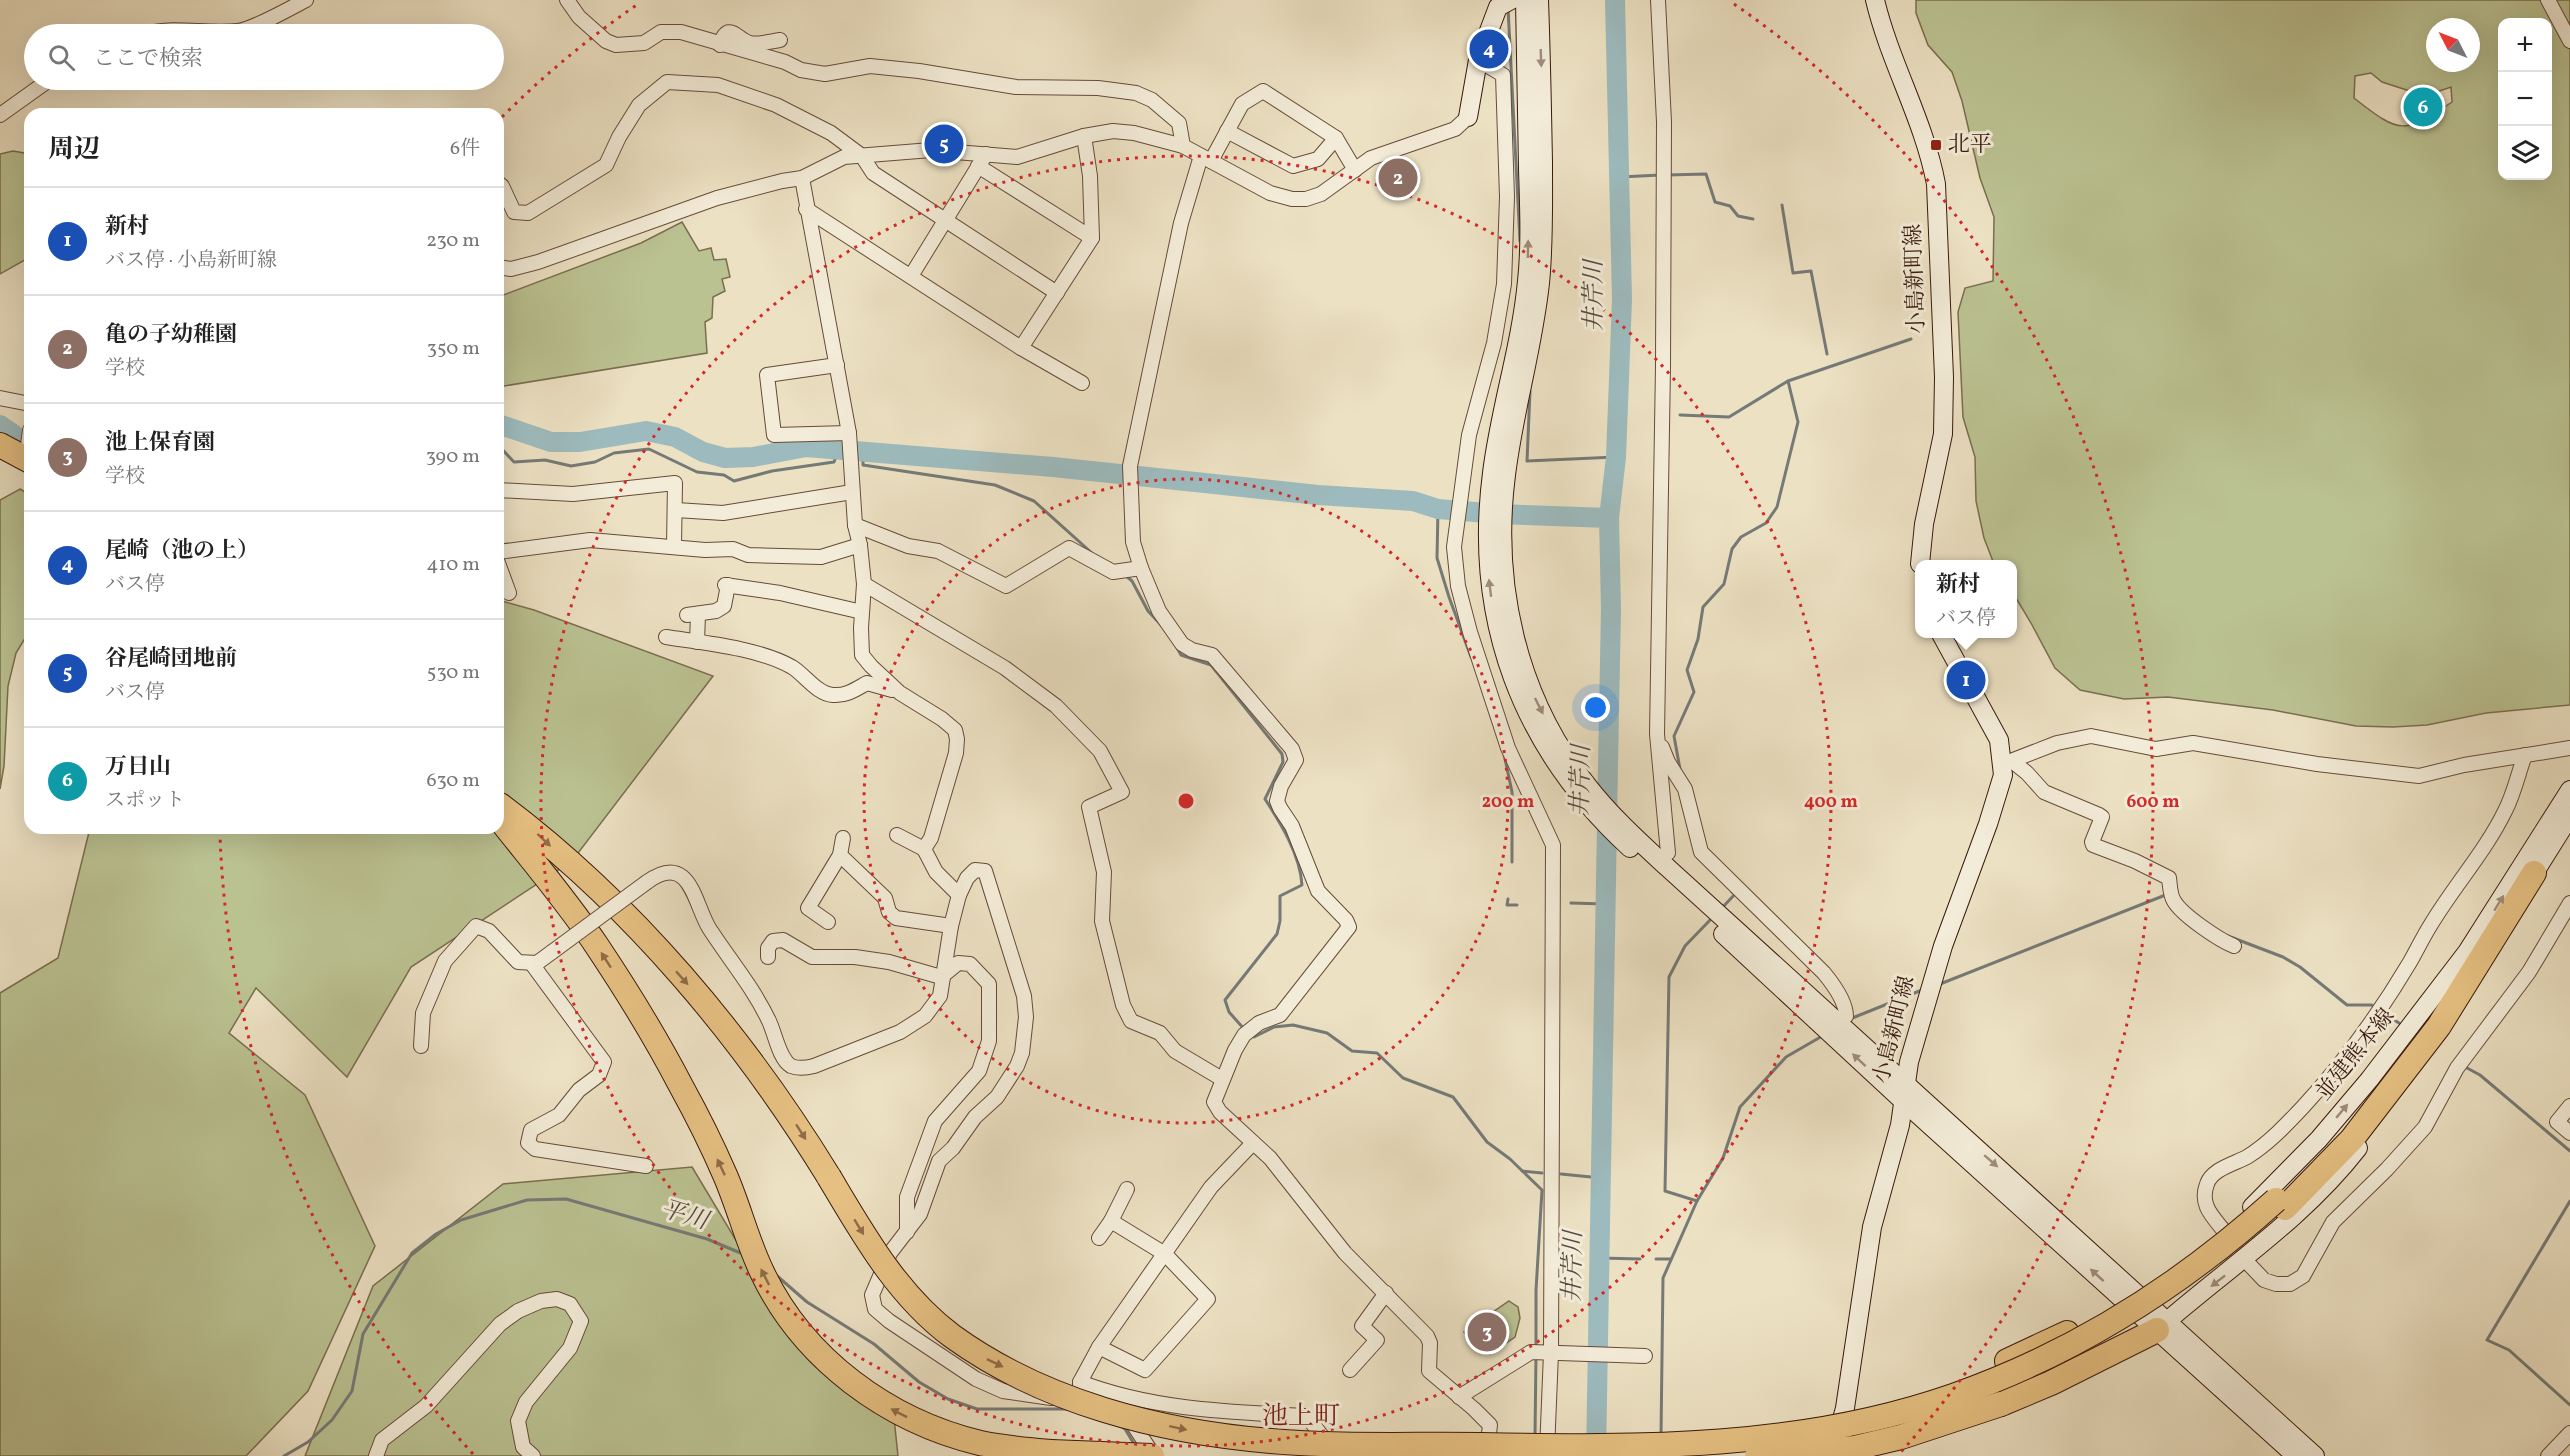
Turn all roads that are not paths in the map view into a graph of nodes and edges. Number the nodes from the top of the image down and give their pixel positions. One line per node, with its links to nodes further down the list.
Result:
1 (306, 0): 9 (street)
2 (567, 0): 12 (street)
3 (1525, 0): 41 (main road, one-way to 3)
4 (1539, 0): 41 (main road, one-way to 41)
5 (1658, 0): 59 (street)
6 (1875, 0): 49 (main road, 小島新町線)
7 (2548, 0): 11 (street)
8 (1501, 2): 13 (main road)
9 (255, 24)
10 (780, 40): 12 (street)
11 (2570, 41)
12 (720, 45): 20 (street)
13 (1478, 60): 16 (main road); 102 (street)
14 (35, 90): 15 (street)
15 (0, 115)
16 (1468, 117): 24 (street)
17 (1227, 131): 19 (street); 19 (street); 22 (street)
18 (1084, 136): 20 (street); 23 (street); 29 (street)
19 (1336, 138): 24 (street)
20 (1184, 146): 22 (street)
21 (862, 156): 23 (street); 25 (street); 26 (street); 28 (street)
22 (1206, 159): 24 (street); 50 (street)
23 (982, 160): 28 (street); 29 (street)
24 (1355, 170)
25 (802, 178): 27 (street); 30 (street)
26 (504, 190)
27 (806, 208): 31 (street); 34 (street)
28 (946, 219): 31 (street); 32 (street)
29 (1092, 238): 32 (street)
30 (504, 268)
31 (911, 276): 33 (street)
32 (1058, 293): 33 (street)
33 (1021, 348): 35 (street)
34 (837, 365): 38 (street); 38 (street)
35 (1082, 383)
36 (0, 398): 37 (street)
37 (24, 403)
38 (849, 434): 43 (street)
39 (0, 445): 40 (highway)
40 (24, 454)
41 (1499, 473): 71 (main road)
42 (504, 490): 44 (street)
43 (852, 492): 44 (street); 45 (street)
44 (676, 510): 47 (street)
45 (855, 525): 46 (street); 50 (street)
46 (860, 545): 47 (street); 52 (street)
47 (674, 547): 48 (street)
48 (504, 551)
49 (1920, 560)
50 (1141, 568): 84 (street)
51 (504, 579): 53 (street)
52 (864, 584): 54 (street); 84 (street)
53 (509, 593)
54 (862, 612): 57 (street); 58 (street)
55 (666, 638): 57 (street)
56 (1944, 638): 62 (main road, 小島新町線)
57 (697, 642): 58 (street)
58 (900, 693): 69 (street)
59 (1657, 734): 71 (street); 82 (street)
60 (2570, 748): 61 (street)
61 (2524, 755): 62 (street); 94 (street)
62 (2008, 762): 77 (street); 85 (main road, 小島新町線)
63 (2570, 790): 78 (main road, 並建熊本線, one-way to 63)
64 (504, 809): 110 (highway, one-way to 110, bridge)
65 (2570, 816): 72 (main road)
66 (504, 824): 109 (highway, one-way to 66, bridge)
67 (897, 835): 69 (street)
68 (843, 838): 70 (street)
69 (924, 849): 73 (street)
70 (840, 855): 75 (street); 76 (street)
71 (1668, 868): 82 (main road)
72 (2534, 873): 91 (highway); 97 (main road)
73 (959, 895): 76 (street); 93 (street)
74 (2570, 903): 97 (street)
75 (828, 922)
76 (951, 926): 81 (street)
77 (2234, 946)
78 (2467, 952): 91 (highway); 94 (main road, 並建熊本線, one-way to 78)
79 (768, 957): 81 (street)
80 (532, 964): 81 (street, bridge); 83 (street); 89 (street)
81 (941, 977): 93 (street)
82 (1831, 1024): 85 (main road)
83 (422, 1046)
84 (1222, 1079): 88 (street)
85 (1904, 1092): 99 (main road); 117 (main road, 小島新町線)
86 (2570, 1106): 87 (street)
87 (2570, 1133)
88 (1253, 1143): 96 (street); 98 (street)
89 (646, 1166)
90 (1127, 1189): 92 (street)
91 (2280, 1204): 110 (highway, bridge)
92 (1111, 1221): 95 (street); 96 (street)
93 (907, 1232): 106 (street)
94 (2225, 1232): 99 (main road, 並建熊本線)
95 (1099, 1238)
96 (1165, 1254): 101 (street); 101 (street)
97 (2245, 1260): 100 (main road, one-way to 100)
98 (1386, 1293): 105 (street); 107 (street)
99 (2132, 1297): 100 (main road); 110 (highway, bridge)
100 (2163, 1325): 103 (main road); 110 (highway, bridge)
101 (1099, 1347): 106 (street)
102 (1546, 1353): 104 (street); 107 (street); 116 (street)
103 (2195, 1355): 118 (main road); 119 (main road)
104 (1645, 1356)
105 (1350, 1370)
106 (1080, 1388): 109 (street); 114 (street)
107 (1459, 1397): 115 (street)
108 (2570, 1433): 120 (street)
109 (1150, 1451): 113 (street)
110 (1752, 1451)
111 (376, 1456): 112 (street)
112 (532, 1456)
113 (1130, 1456)
114 (1336, 1456)
115 (1487, 1456)
116 (1547, 1456)
117 (1830, 1456)
118 (2296, 1456)
119 (2315, 1456)
120 (2548, 1456)

